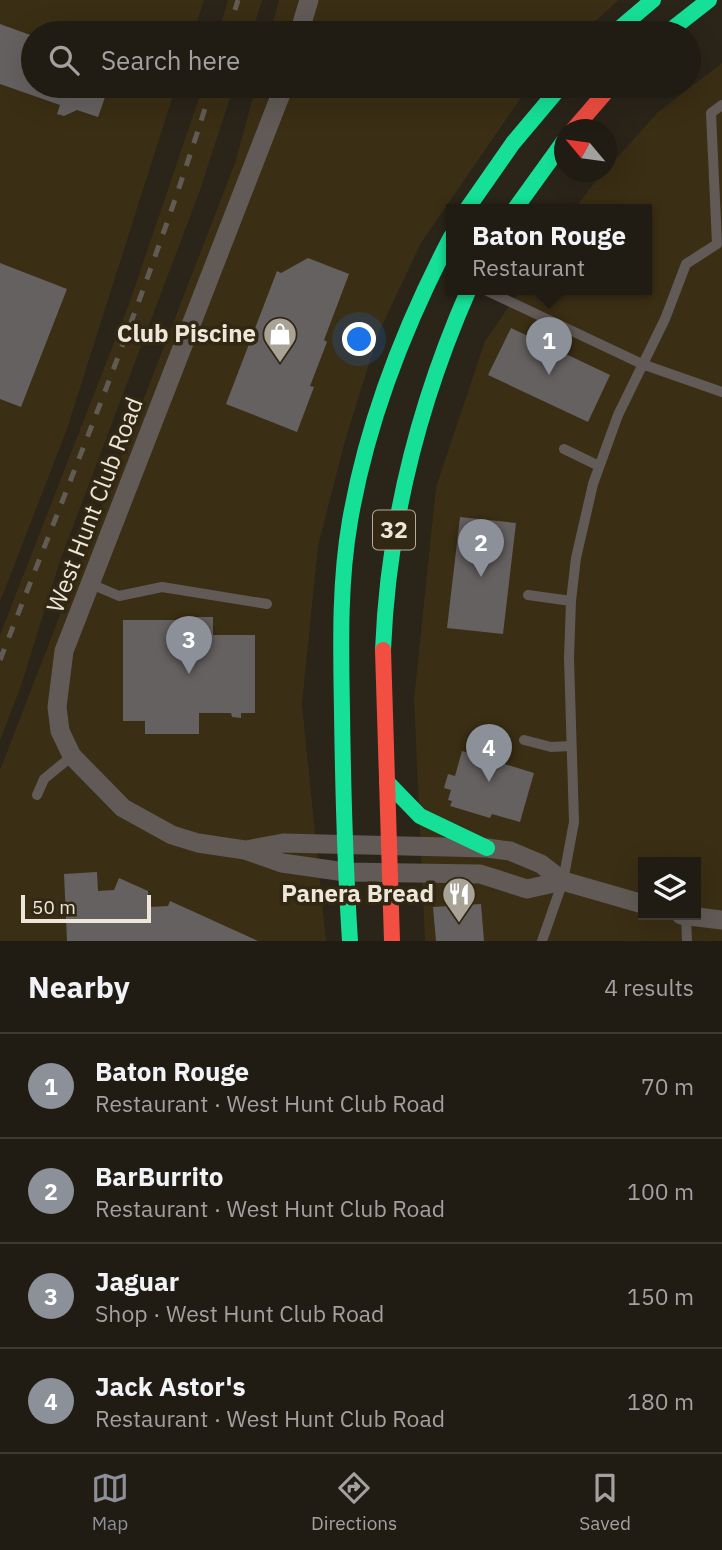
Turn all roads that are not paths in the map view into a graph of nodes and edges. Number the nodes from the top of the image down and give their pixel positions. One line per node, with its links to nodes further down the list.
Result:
1 (309, 0): 4 (street)
2 (653, 0): 5 (main road)
3 (709, 0): 6 (main road)
4 (303, 21)
5 (628, 21)
6 (682, 21)
7 (279, 98): 22 (street, West Hunt Club Road)
8 (551, 98): 13 (main road)
9 (601, 98): 11 (main road)
10 (722, 105): 18 (lane)
11 (582, 119)
12 (554, 156): 14 (main road)
13 (470, 204)
14 (519, 204)
15 (446, 246): 31 (main road, 32)
16 (466, 295): 29 (main road, 32)
17 (496, 295): 18 (lane)
18 (642, 364): 19 (lane); 21 (lane)
19 (722, 392)
20 (564, 449): 21 (lane)
21 (599, 466): 24 (lane)
22 (91, 584): 25 (lane); 28 (street, West Hunt Club Road)
23 (528, 595): 24 (lane)
24 (571, 601): 27 (lane)
25 (267, 604)
26 (524, 740): 27 (lane)
27 (571, 747): 37 (lane)
28 (72, 756): 30 (lane); 34 (street, West Hunt Club Road)
29 (387, 782): 32 (main road, 32); 33 (main road)
30 (37, 795)
31 (344, 843): 32 (street, West Hunt Club Road); 34 (street, West Hunt Club Road); 35 (main road, 32)
32 (390, 844): 33 (street, West Hunt Club Road); 36 (main road, 32)
33 (487, 848): 37 (street, West Hunt Club Road)
34 (245, 850): 35 (street, West Hunt Club Road)
35 (345, 872): 36 (street, West Hunt Club Road); 42 (main road, 32)
36 (391, 872): 37 (street, West Hunt Club Road); 43 (main road, 32)
37 (563, 881): 38 (street); 44 (lane)
38 (638, 903)
39 (701, 917): 41 (street)
40 (684, 920): 45 (lane)
41 (722, 920)
42 (349, 941)
43 (392, 941)
44 (542, 941)
45 (687, 941)

